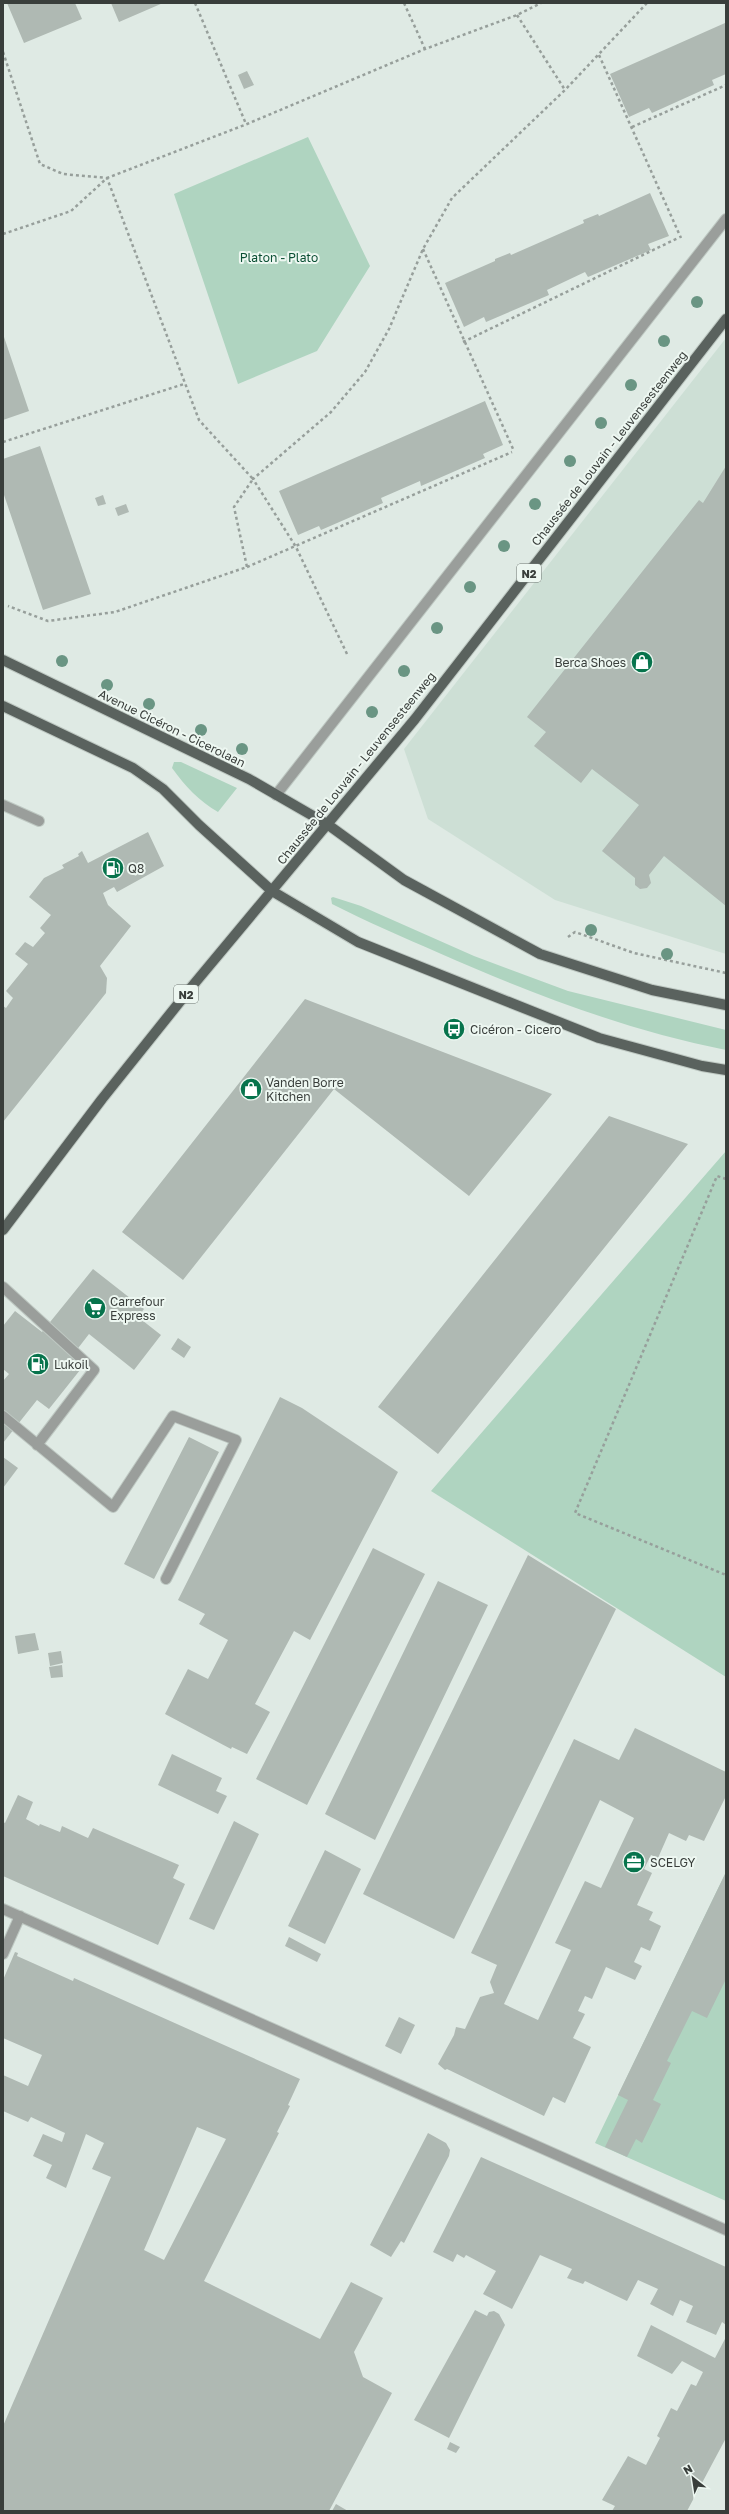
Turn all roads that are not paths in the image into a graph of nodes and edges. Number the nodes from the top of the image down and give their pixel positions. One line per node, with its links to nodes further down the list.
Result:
1 (726, 219): 5 (street)
2 (726, 319): 8 (main road, Chaussée de Louvain - Leuvensesteenweg / N2)
3 (3, 660): 5 (main road, Avenue Cicéron - Cicerolaan)
4 (3, 706): 9 (main road)
5 (276, 795): 8 (main road, Avenue Cicéron - Cicerolaan)
6 (3, 805): 7 (street)
7 (39, 821)
8 (327, 824): 9 (main road, Chaussée de Louvain - Leuvensesteenweg / N2); 10 (main road, Avenue Cicéron - Cicerolaan)
9 (272, 891): 11 (main road); 12 (main road, Chaussée de Louvain - Leuvensesteenweg / N2)
10 (726, 1005)
11 (726, 1070)
12 (3, 1230)
13 (3, 1287): 15 (street)
14 (3, 1416): 15 (street)
15 (37, 1444): 16 (street)
16 (166, 1579)
17 (3, 1909): 18 (street)
18 (20, 1916): 19 (street); 20 (street)
19 (3, 1954)
20 (726, 2230)

